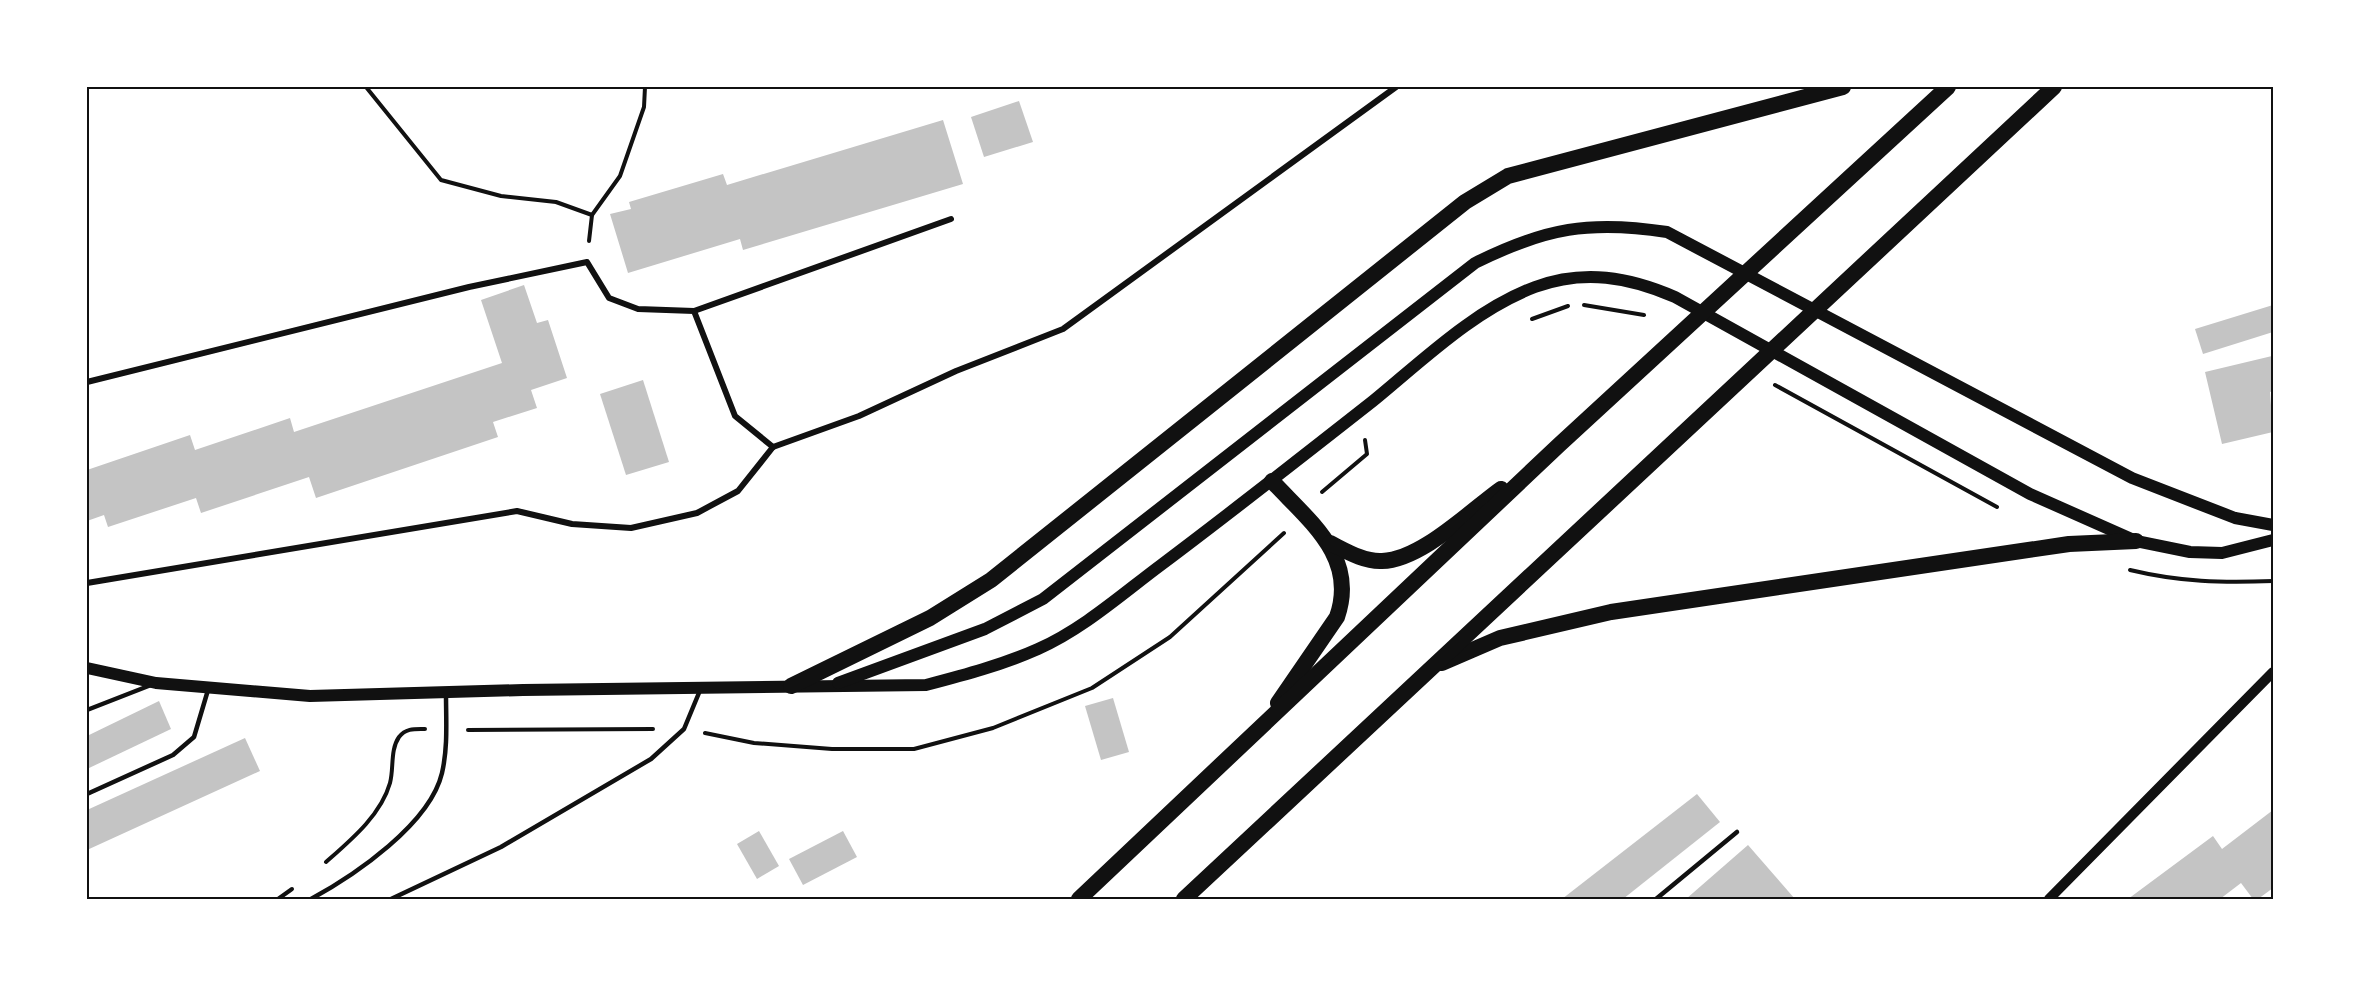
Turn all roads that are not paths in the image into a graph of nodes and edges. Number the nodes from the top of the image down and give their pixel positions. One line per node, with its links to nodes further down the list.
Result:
1 (1396, 87): 9 (street)
2 (1843, 87): 20 (highway)
3 (1948, 87): 8 (highway)
4 (2054, 87): 17 (highway)
5 (951, 219): 6 (street)
6 (694, 311): 7 (street); 9 (street)
7 (87, 382)
8 (1559, 445): 13 (highway); 26 (highway)
9 (773, 447): 15 (street)
10 (1272, 481): 12 (main road); 13 (highway); 21 (main road)
11 (2273, 525): 21 (main road)
12 (2136, 542): 14 (main road); 17 (highway)
13 (1330, 543): 26 (highway)
14 (2269, 544)
15 (87, 583)
16 (87, 668): 19 (main road)
17 (1430, 669): 32 (highway)
18 (2273, 672): 34 (street)
19 (156, 683): 23 (main road); 25 (lane)
20 (791, 686): 21 (main road); 22 (main road)
21 (831, 686)
22 (701, 687): 24 (main road); 30 (lane)
23 (208, 689): 24 (main road); 27 (lane)
24 (446, 692): 29 (lane)
25 (87, 710)
26 (1257, 733): 31 (highway)
27 (87, 794)
28 (1737, 832): 33 (lane)
29 (311, 899)
30 (391, 899)
31 (1079, 899)
32 (1184, 899)
33 (1656, 899)
34 (2049, 899)

